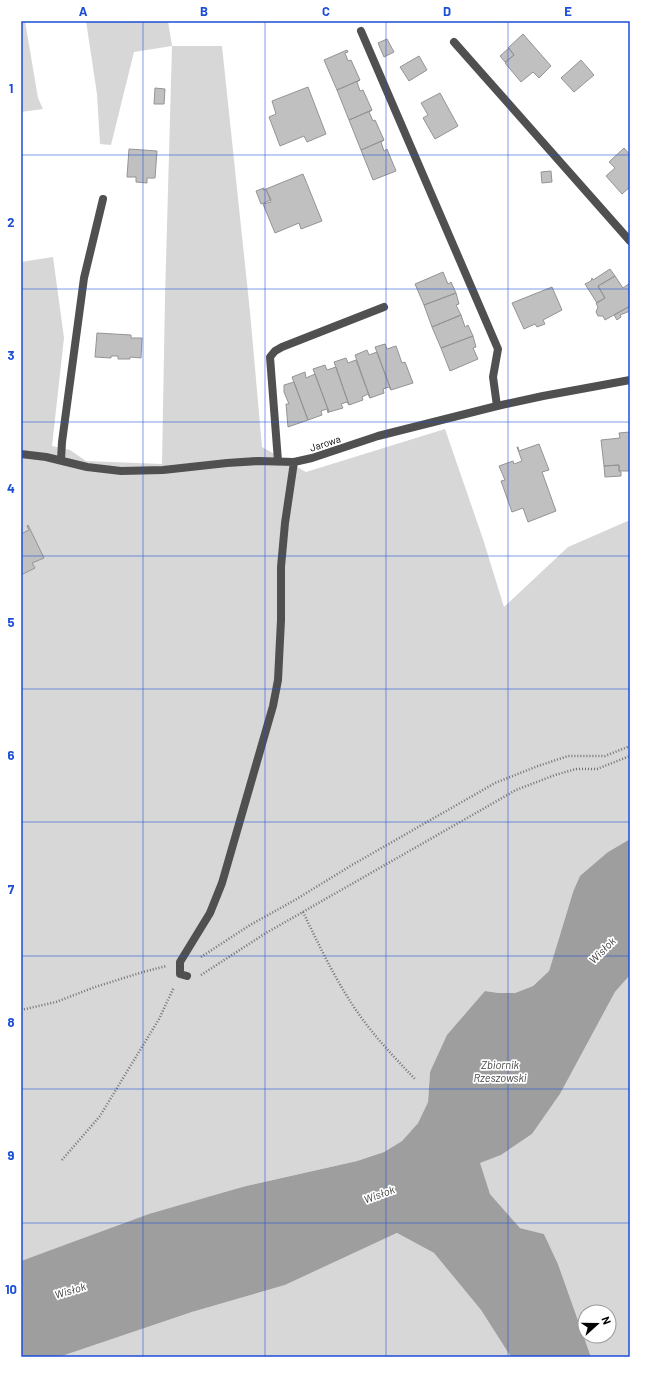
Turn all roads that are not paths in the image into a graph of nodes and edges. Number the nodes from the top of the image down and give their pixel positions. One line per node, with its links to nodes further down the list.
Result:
1 (361, 31): 7 (street)
2 (454, 42): 4 (street)
3 (103, 199): 9 (street)
4 (630, 241)
5 (384, 307): 10 (street)
6 (630, 380): 7 (street, Jarowa)
7 (497, 406): 11 (street, Jarowa)
8 (21, 454): 9 (street, Jarowa)
9 (61, 460): 10 (street, Jarowa)
10 (278, 461): 11 (street, Jarowa)
11 (294, 462): 12 (street)
12 (184, 975)

